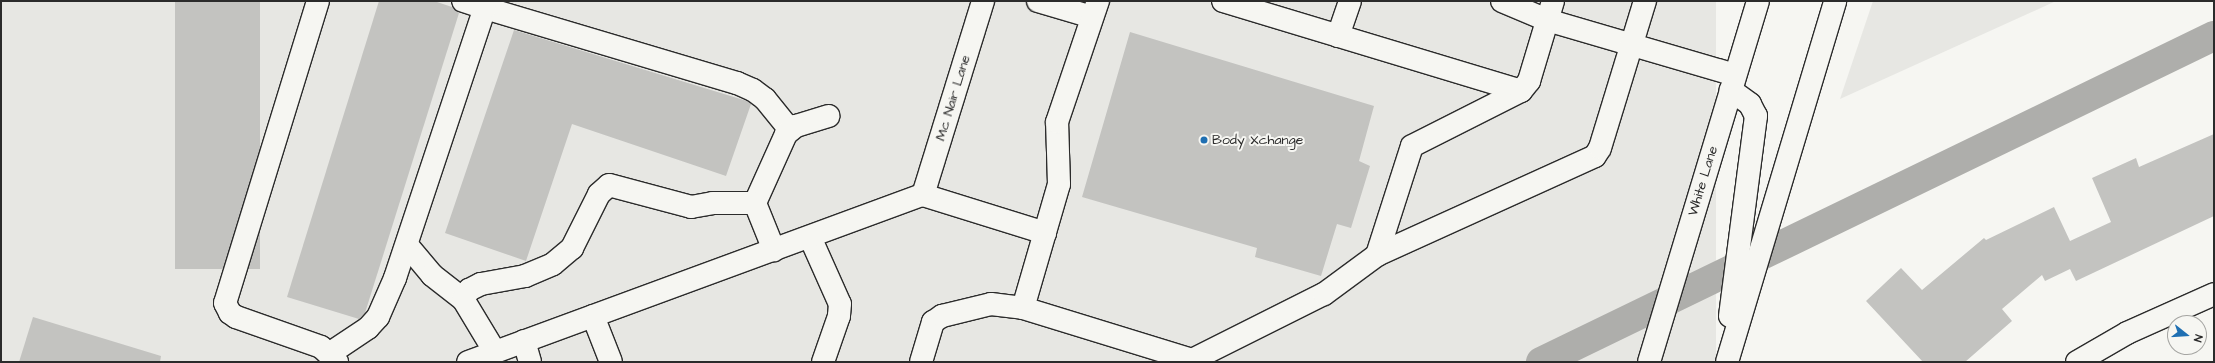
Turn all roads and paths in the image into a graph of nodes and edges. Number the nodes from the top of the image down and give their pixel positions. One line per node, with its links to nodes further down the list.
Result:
1 (318, 1): 33 (main road)
2 (463, 1): 11 (main road)
3 (983, 1): 20 (main road, Mc Nair Lane)
4 (1038, 1): 12 (main road)
5 (1223, 1): 14 (main road)
6 (1350, 1): 14 (main road)
7 (1502, 1): 13 (main road)
8 (1645, 1): 15 (main road)
9 (1758, 1): 16 (main road, White Lane)
10 (1835, 1): 42 (main road)
11 (486, 8): 19 (main road); 24 (main road)
12 (1095, 9): 22 (main road)
13 (1550, 10): 15 (main road); 17 (main road)
14 (1338, 36): 17 (main road)
15 (1631, 44): 16 (main road); 26 (main road)
16 (1733, 82): 40 (main road, White Lane); 41 (main road)
17 (1521, 91): 26 (main road)
18 (828, 116): 19 (main road)
19 (790, 130): 21 (main road)
20 (923, 195): 22 (main road); 23 (main road)
21 (755, 203): 25 (main road); 28 (main road)
22 (1045, 233): 29 (main road)
23 (810, 237): 25 (main road); 38 (main road)
24 (406, 245): 28 (main road); 33 (main road)
25 (774, 250): 30 (main road)
26 (1377, 254): 34 (main road)
27 (2214, 294): 43 (main road)
28 (463, 300): 32 (main road)
29 (1022, 308): 34 (main road); 39 (main road)
30 (593, 316): 31 (main road); 37 (main road)
31 (524, 341): 32 (main road); 36 (main road)
32 (495, 352): 35 (main road)
33 (333, 358)
34 (1190, 361)
35 (468, 362)
36 (530, 362)
37 (611, 362)
38 (823, 362)
39 (921, 362)
40 (1649, 362)
41 (1724, 362)
42 (1727, 362)
43 (2077, 362)

